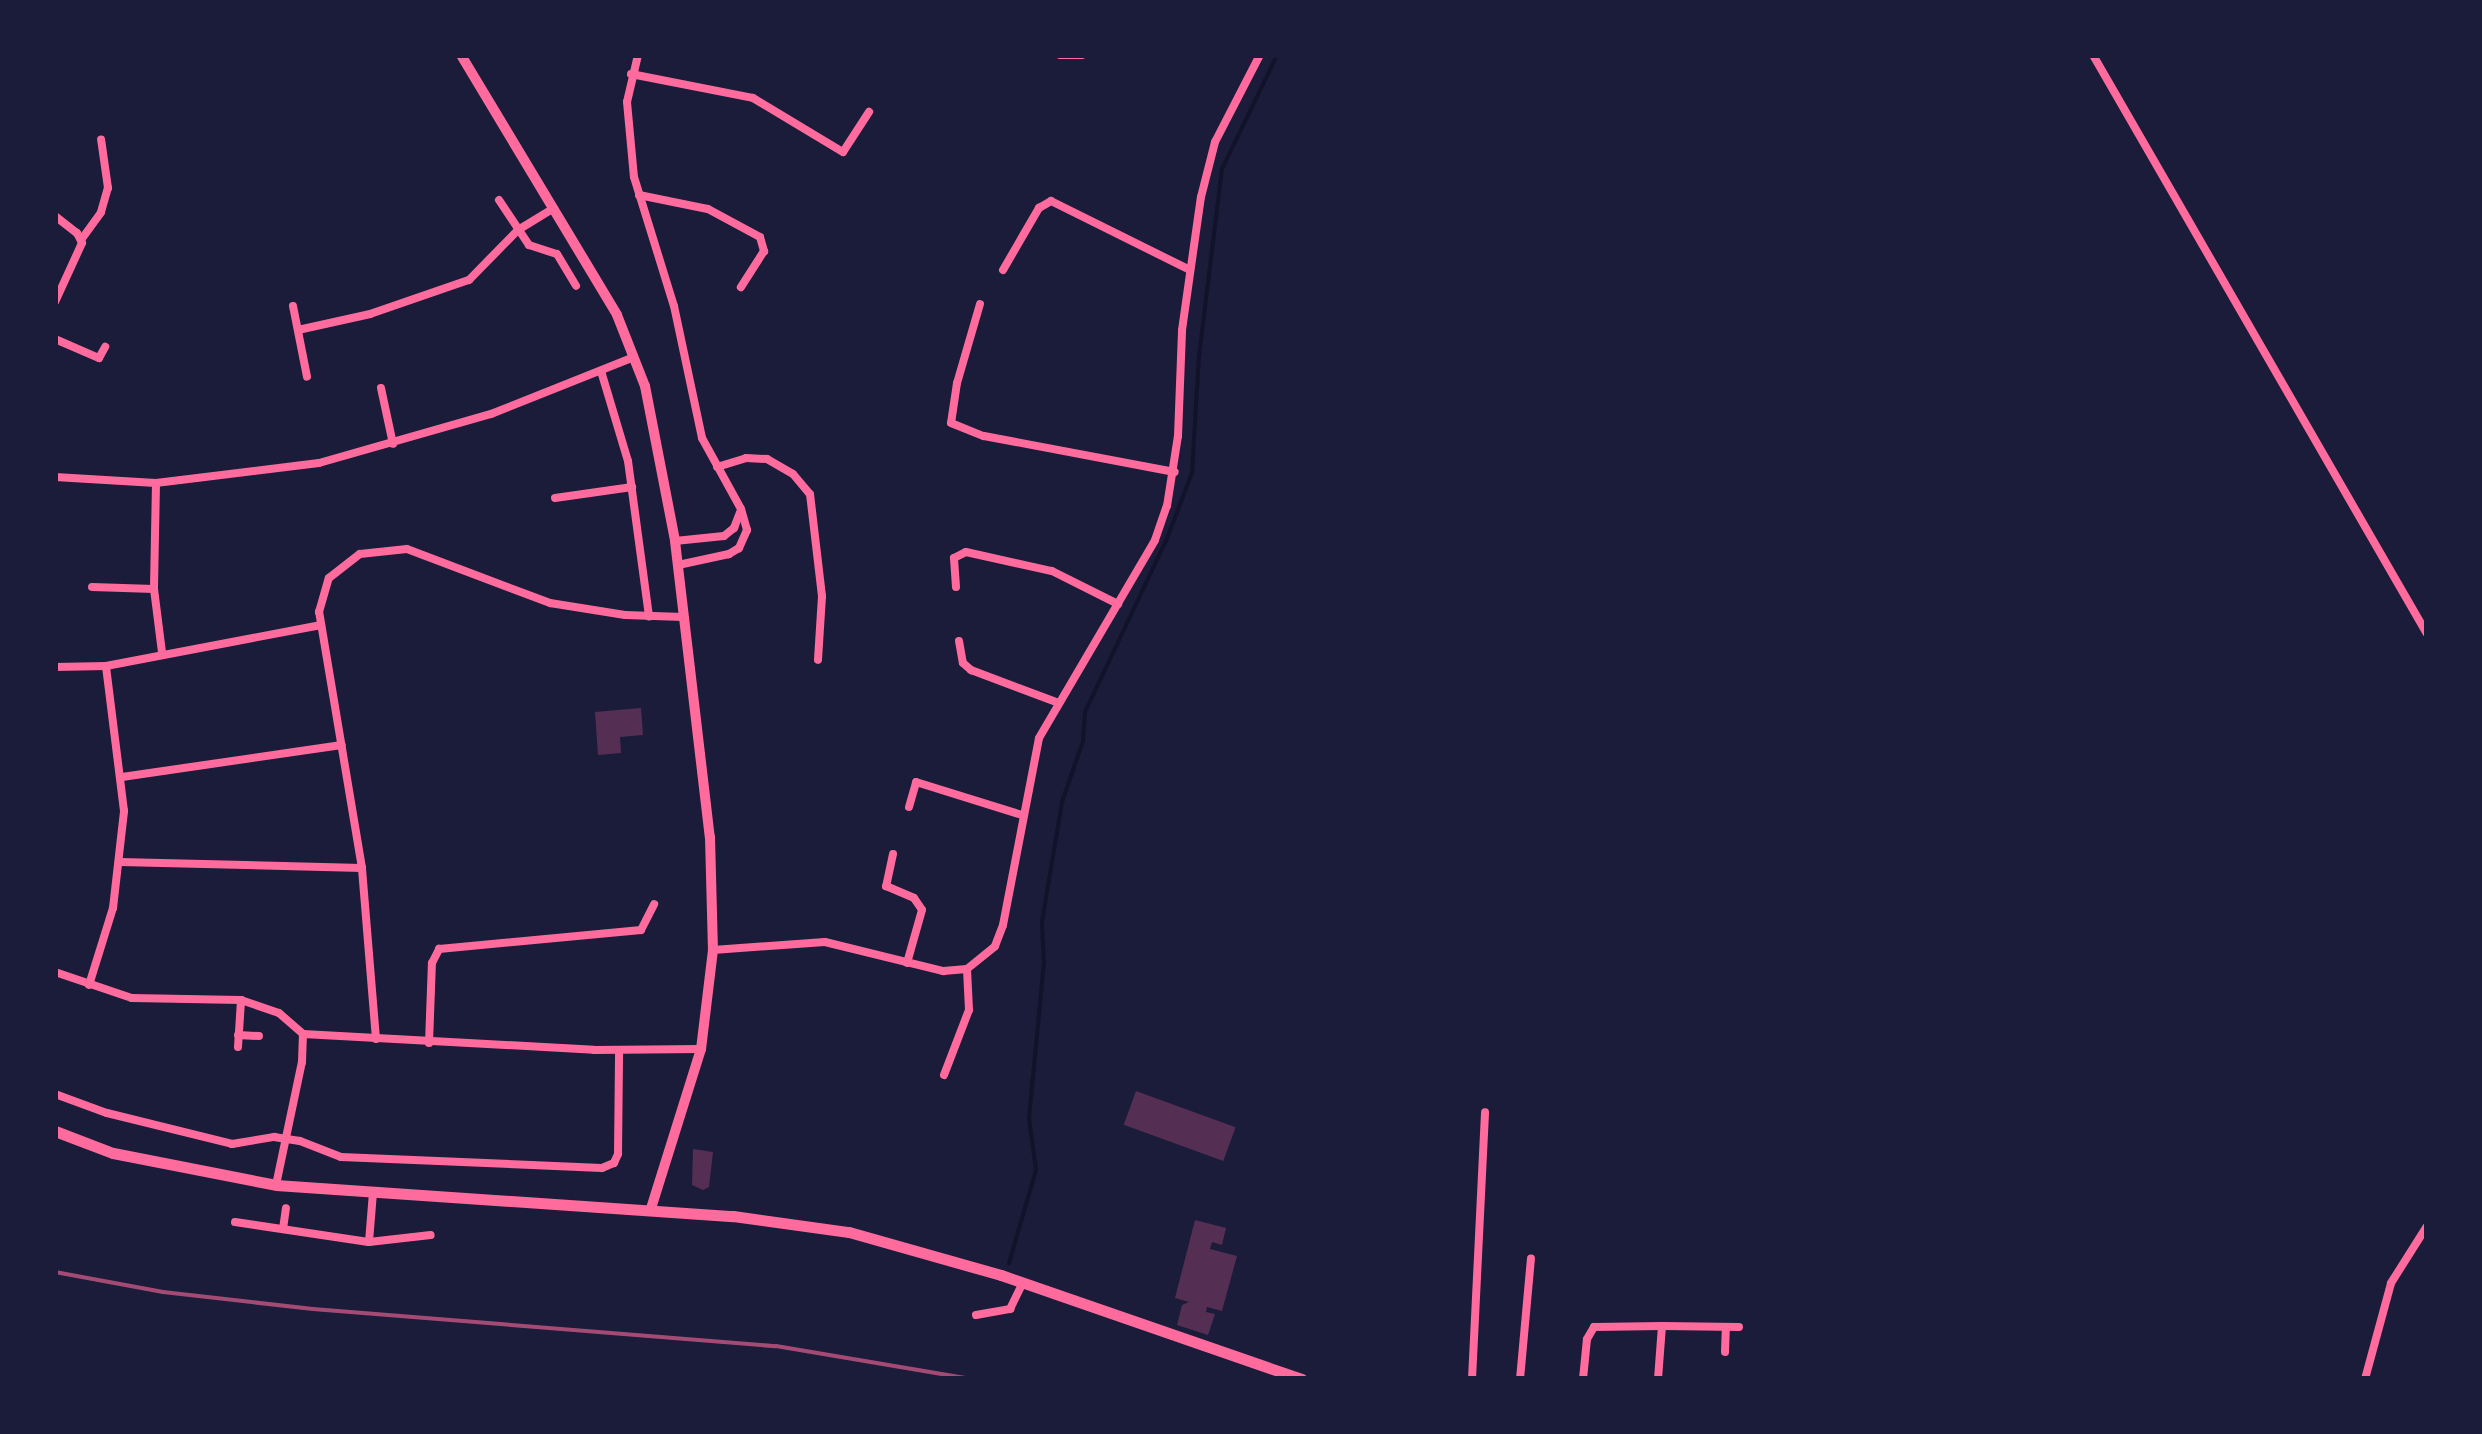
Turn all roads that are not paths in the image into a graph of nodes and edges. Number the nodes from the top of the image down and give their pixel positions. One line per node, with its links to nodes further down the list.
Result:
1 (461, 55): 12 (main road)
2 (638, 55): 7 (street)
3 (1060, 55): 4 (street)
4 (1082, 55)
5 (1260, 55): 17 (street)
6 (2092, 55): 47 (street)
7 (631, 74): 8 (street); 10 (street)
8 (869, 112)
9 (101, 138): 15 (street)
10 (639, 195): 19 (street); 31 (street)
11 (499, 200): 14 (street)
12 (554, 208): 14 (street); 26 (main road)
13 (55, 216): 15 (street)
14 (518, 230): 18 (street); 23 (street)
15 (81, 240): 20 (street)
16 (1002, 270): 17 (street)
17 (1190, 270): 32 (street)
18 (576, 286)
19 (741, 286)
20 (55, 302)
21 (980, 304): 32 (street)
22 (293, 306): 23 (street)
23 (298, 330): 28 (street)
24 (55, 338): 25 (street)
25 (105, 346)
26 (634, 357): 27 (street); 38 (main road)
27 (601, 371): 30 (street); 35 (street)
28 (307, 377)
29 (382, 388): 30 (street)
30 (393, 444): 34 (street)
31 (717, 468): 37 (street); 50 (street)
32 (1175, 472): 43 (street)
33 (55, 477): 34 (street)
34 (156, 483): 42 (street)
35 (632, 488): 36 (street); 44 (street)
36 (555, 498)
37 (741, 510): 38 (street); 39 (street)
38 (674, 541): 39 (main road)
39 (678, 564): 45 (main road)
40 (92, 587): 42 (street)
41 (956, 588): 43 (street)
42 (154, 589): 49 (street)
43 (1118, 604): 53 (street)
44 (649, 617): 45 (street); 46 (street)
45 (683, 617): 62 (main road)
46 (322, 625): 49 (street); 54 (street)
47 (2427, 634)
48 (959, 641): 53 (street)
49 (162, 652): 51 (street)
50 (818, 660)
51 (106, 666): 52 (street); 55 (street)
52 (55, 667)
53 (1056, 702): 57 (street)
54 (342, 744): 55 (street); 60 (street)
55 (122, 777): 59 (street)
56 (909, 806): 57 (street)
57 (1022, 816): 64 (street)
58 (893, 854): 63 (street)
59 (120, 862): 60 (street); 66 (street)
60 (362, 868): 71 (street)
61 (654, 904): 72 (street)
62 (713, 950): 63 (street); 74 (main road)
63 (908, 964): 64 (street)
64 (967, 969): 76 (street)
65 (55, 972): 66 (street)
66 (89, 985): 67 (street)
67 (241, 1000): 68 (street); 69 (street)
68 (303, 1034): 71 (street); 80 (street)
69 (238, 1035): 70 (street); 73 (street)
70 (259, 1036)
71 (376, 1039): 72 (street)
72 (429, 1043): 75 (street)
73 (238, 1047)
74 (701, 1049): 75 (street); 84 (main road)
75 (619, 1050): 80 (street)
76 (944, 1075)
77 (55, 1094): 80 (street)
78 (1485, 1112): 100 (street)
79 (55, 1132): 81 (main road)
80 (286, 1138): 81 (street)
81 (276, 1185): 82 (main road)
82 (374, 1192): 84 (main road); 91 (street)
83 (286, 1208): 88 (street)
84 (651, 1209): 93 (main road)
85 (236, 1222): 88 (street)
86 (409, 1224): 89 (street)
87 (2427, 1226): 104 (street)
88 (283, 1229): 91 (street)
89 (412, 1235): 90 (street); 91 (street)
90 (431, 1235)
91 (369, 1242)
92 (1531, 1259): 101 (street)
93 (1024, 1282): 94 (street); 99 (main road)
94 (976, 1315)
95 (1662, 1326): 96 (street); 102 (street); 103 (street)
96 (1726, 1327): 97 (street); 98 (street)
97 (1740, 1327)
98 (1725, 1352)
99 (1302, 1379)
100 (1472, 1379)
101 (1520, 1379)
102 (1583, 1379)
103 (1658, 1379)
104 (2365, 1379)

